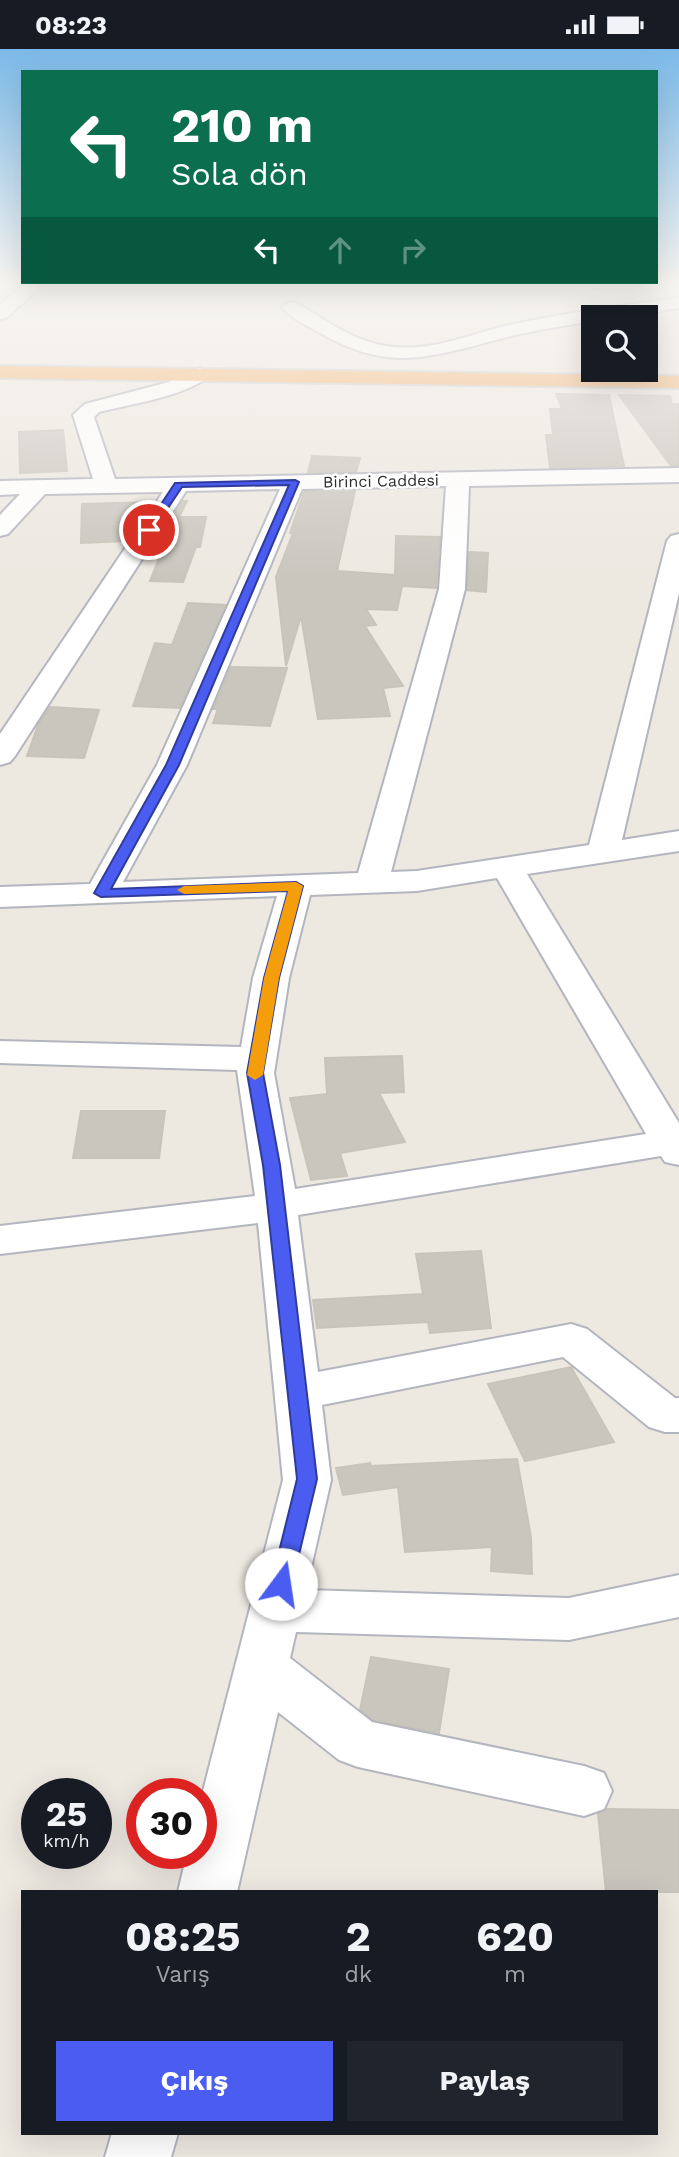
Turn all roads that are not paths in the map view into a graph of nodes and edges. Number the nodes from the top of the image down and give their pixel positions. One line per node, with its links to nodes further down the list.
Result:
1 (185, 381): 8 (street)
2 (641, 381): 3 (highway)
3 (679, 382)
4 (679, 475): 5 (street, Birinci Caddesi)
5 (458, 479): 6 (street, Birinci Caddesi); 17 (street)
6 (295, 482): 7 (street, Birinci Caddesi); 19 (street)
7 (179, 485): 8 (street, Birinci Caddesi); 13 (street)
8 (106, 486): 10 (street, Birinci Caddesi)
9 (0, 488): 10 (street, Birinci Caddesi)
10 (38, 488): 11 (street)
11 (0, 529)
12 (679, 541): 15 (street)
13 (0, 756)
14 (679, 841): 15 (street)
15 (603, 852): 16 (street)
16 (507, 867): 17 (street); 23 (street)
17 (372, 883): 18 (street)
18 (296, 886): 19 (street); 22 (street)
19 (101, 893): 20 (street)
20 (0, 897)
21 (0, 1052): 22 (street)
22 (257, 1059): 24 (street)
23 (675, 1147): 24 (street)
24 (276, 1206): 25 (street); 26 (street)
25 (0, 1240)
26 (297, 1393): 27 (street); 29 (street)
27 (679, 1415)
28 (679, 1596): 29 (street)
29 (275, 1610): 30 (street)
30 (261, 1665): 31 (street); 32 (street)
31 (584, 1791)
32 (207, 1890)
33 (144, 2135): 34 (street)
34 (138, 2157)

